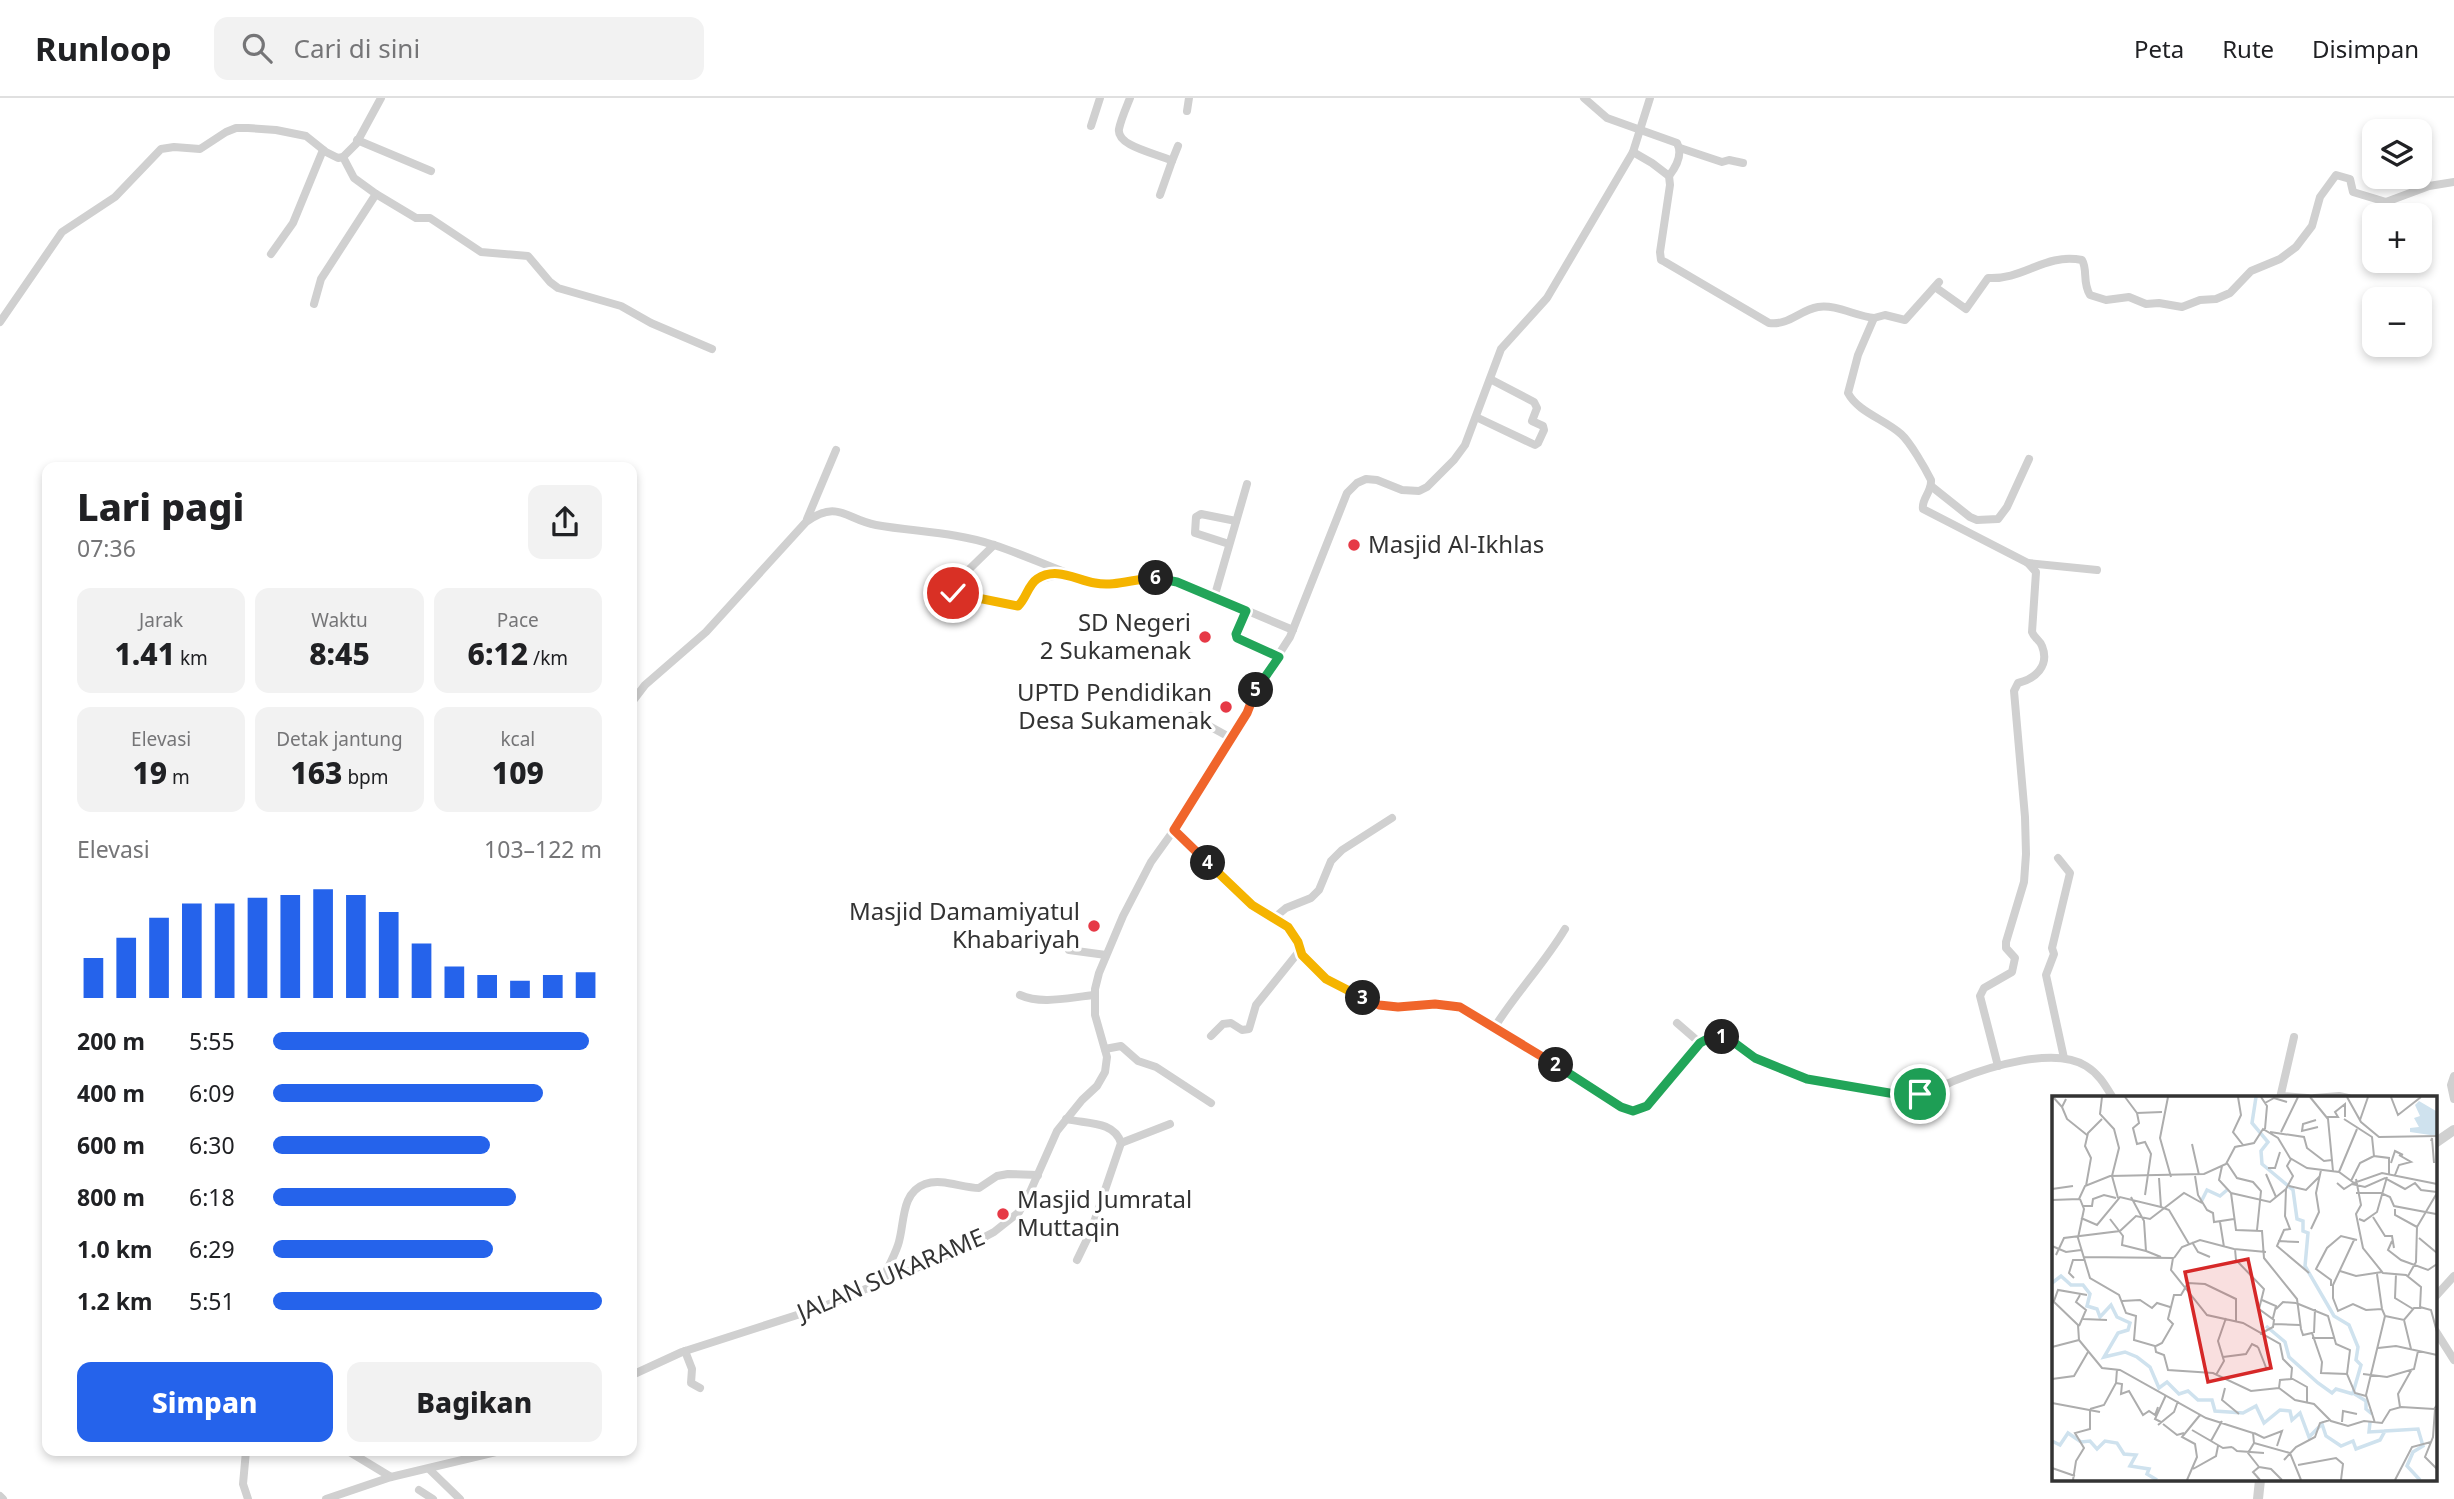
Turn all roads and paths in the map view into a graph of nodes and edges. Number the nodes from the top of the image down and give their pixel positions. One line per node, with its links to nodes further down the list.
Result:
1 (381, 98): 10 (street)
2 (1100, 98): 8 (street)
3 (1130, 98): 16 (street)
4 (1189, 98): 7 (street)
5 (1584, 98): 9 (street)
6 (1650, 98): 9 (street, JALAN SUKARAME)
7 (1187, 111)
8 (1091, 126)
9 (1641, 131): 12 (street); 14 (street, JALAN SUKARAME)
10 (357, 141): 15 (street); 18 (street)
11 (1178, 146): 16 (street)
12 (1680, 148): 17 (street); 19 (street)
13 (323, 150): 15 (street); 23 (street); 26 (street)
14 (1633, 152): 19 (street); 28 (street, JALAN SUKARAME)
15 (343, 158): 21 (street)
16 (1172, 161): 22 (street)
17 (1744, 163)
18 (431, 171)
19 (1669, 176): 25 (street)
20 (2454, 182): 25 (street)
21 (376, 194): 24 (street); 27 (street)
22 (1160, 195)
23 (271, 254)
24 (314, 304)
25 (1874, 318): 33 (street)
26 (0, 322)
27 (712, 349)
28 (1490, 379): 29 (street, JALAN SUKARAME); 29 (street)
29 (1476, 417): 43 (street, JALAN SUKARAME)
30 (836, 450): 35 (street)
31 (2029, 459): 33 (street)
32 (1247, 484): 34 (street)
33 (1931, 486): 38 (street)
34 (1236, 521): 36 (street); 36 (street)
35 (806, 522): 37 (street); 45 (street)
36 (1229, 544): 41 (street)
37 (994, 545): 40 (street); 40 (street)
38 (2028, 563): 39 (street); 65 (street)
39 (2097, 570)
40 (1065, 573): 41 (street)
41 (1214, 598): 42 (street)
42 (1246, 611): 43 (street); 44 (street)
43 (1293, 631): 44 (street, JALAN SUKARAME)
44 (1279, 657): 47 (street, JALAN SUKARAME)
45 (637, 695)
46 (1191, 716): 47 (street)
47 (1231, 738): 49 (street, JALAN SUKARAME)
48 (1392, 818): 51 (street)
49 (1174, 830): 51 (street); 55 (street, JALAN SUKARAME)
50 (2058, 858): 64 (street)
51 (1274, 918): 53 (street)
52 (1565, 929): 59 (street)
53 (1301, 949): 59 (street); 60 (street)
54 (1069, 950): 55 (street)
55 (1106, 955): 57 (street, JALAN SUKARAME)
56 (1020, 995): 57 (street)
57 (1095, 995): 63 (street, JALAN SUKARAME)
58 (1677, 1023): 62 (street)
59 (1494, 1028): 62 (street)
60 (1211, 1037)
61 (2294, 1037): 68 (street)
62 (1700, 1043): 65 (street)
63 (1105, 1049): 70 (street); 71 (street, JALAN SUKARAME)
64 (2064, 1058): 65 (street); 67 (street)
65 (1998, 1066)
66 (2454, 1076): 69 (street)
67 (2112, 1096)
68 (2281, 1096)
69 (2454, 1098)
70 (1211, 1103)
71 (1066, 1119): 75 (street); 76 (street, JALAN SUKARAME)
72 (1170, 1124): 75 (street)
73 (2454, 1130): 74 (street)
74 (2436, 1142)
75 (1121, 1143): 77 (street)
76 (1038, 1175): 79 (street, JALAN SUKARAME); 79 (street)
77 (1077, 1260)
78 (2454, 1276): 80 (street)
79 (872, 1287): 82 (street, JALAN SUKARAME)
80 (2436, 1296)
81 (2436, 1332): 83 (street)
82 (685, 1351): 84 (street, JALAN SUKARAME); 85 (street)
83 (2454, 1360)
84 (637, 1373)
85 (700, 1388)
86 (246, 1456): 92 (street)
87 (356, 1456): 90 (street)
88 (480, 1456): 89 (street)
89 (429, 1469): 90 (street); 95 (street)
90 (391, 1477): 93 (street)
91 (419, 1490): 94 (street)
92 (248, 1499)
93 (326, 1499)
94 (433, 1499)
95 (460, 1499)

